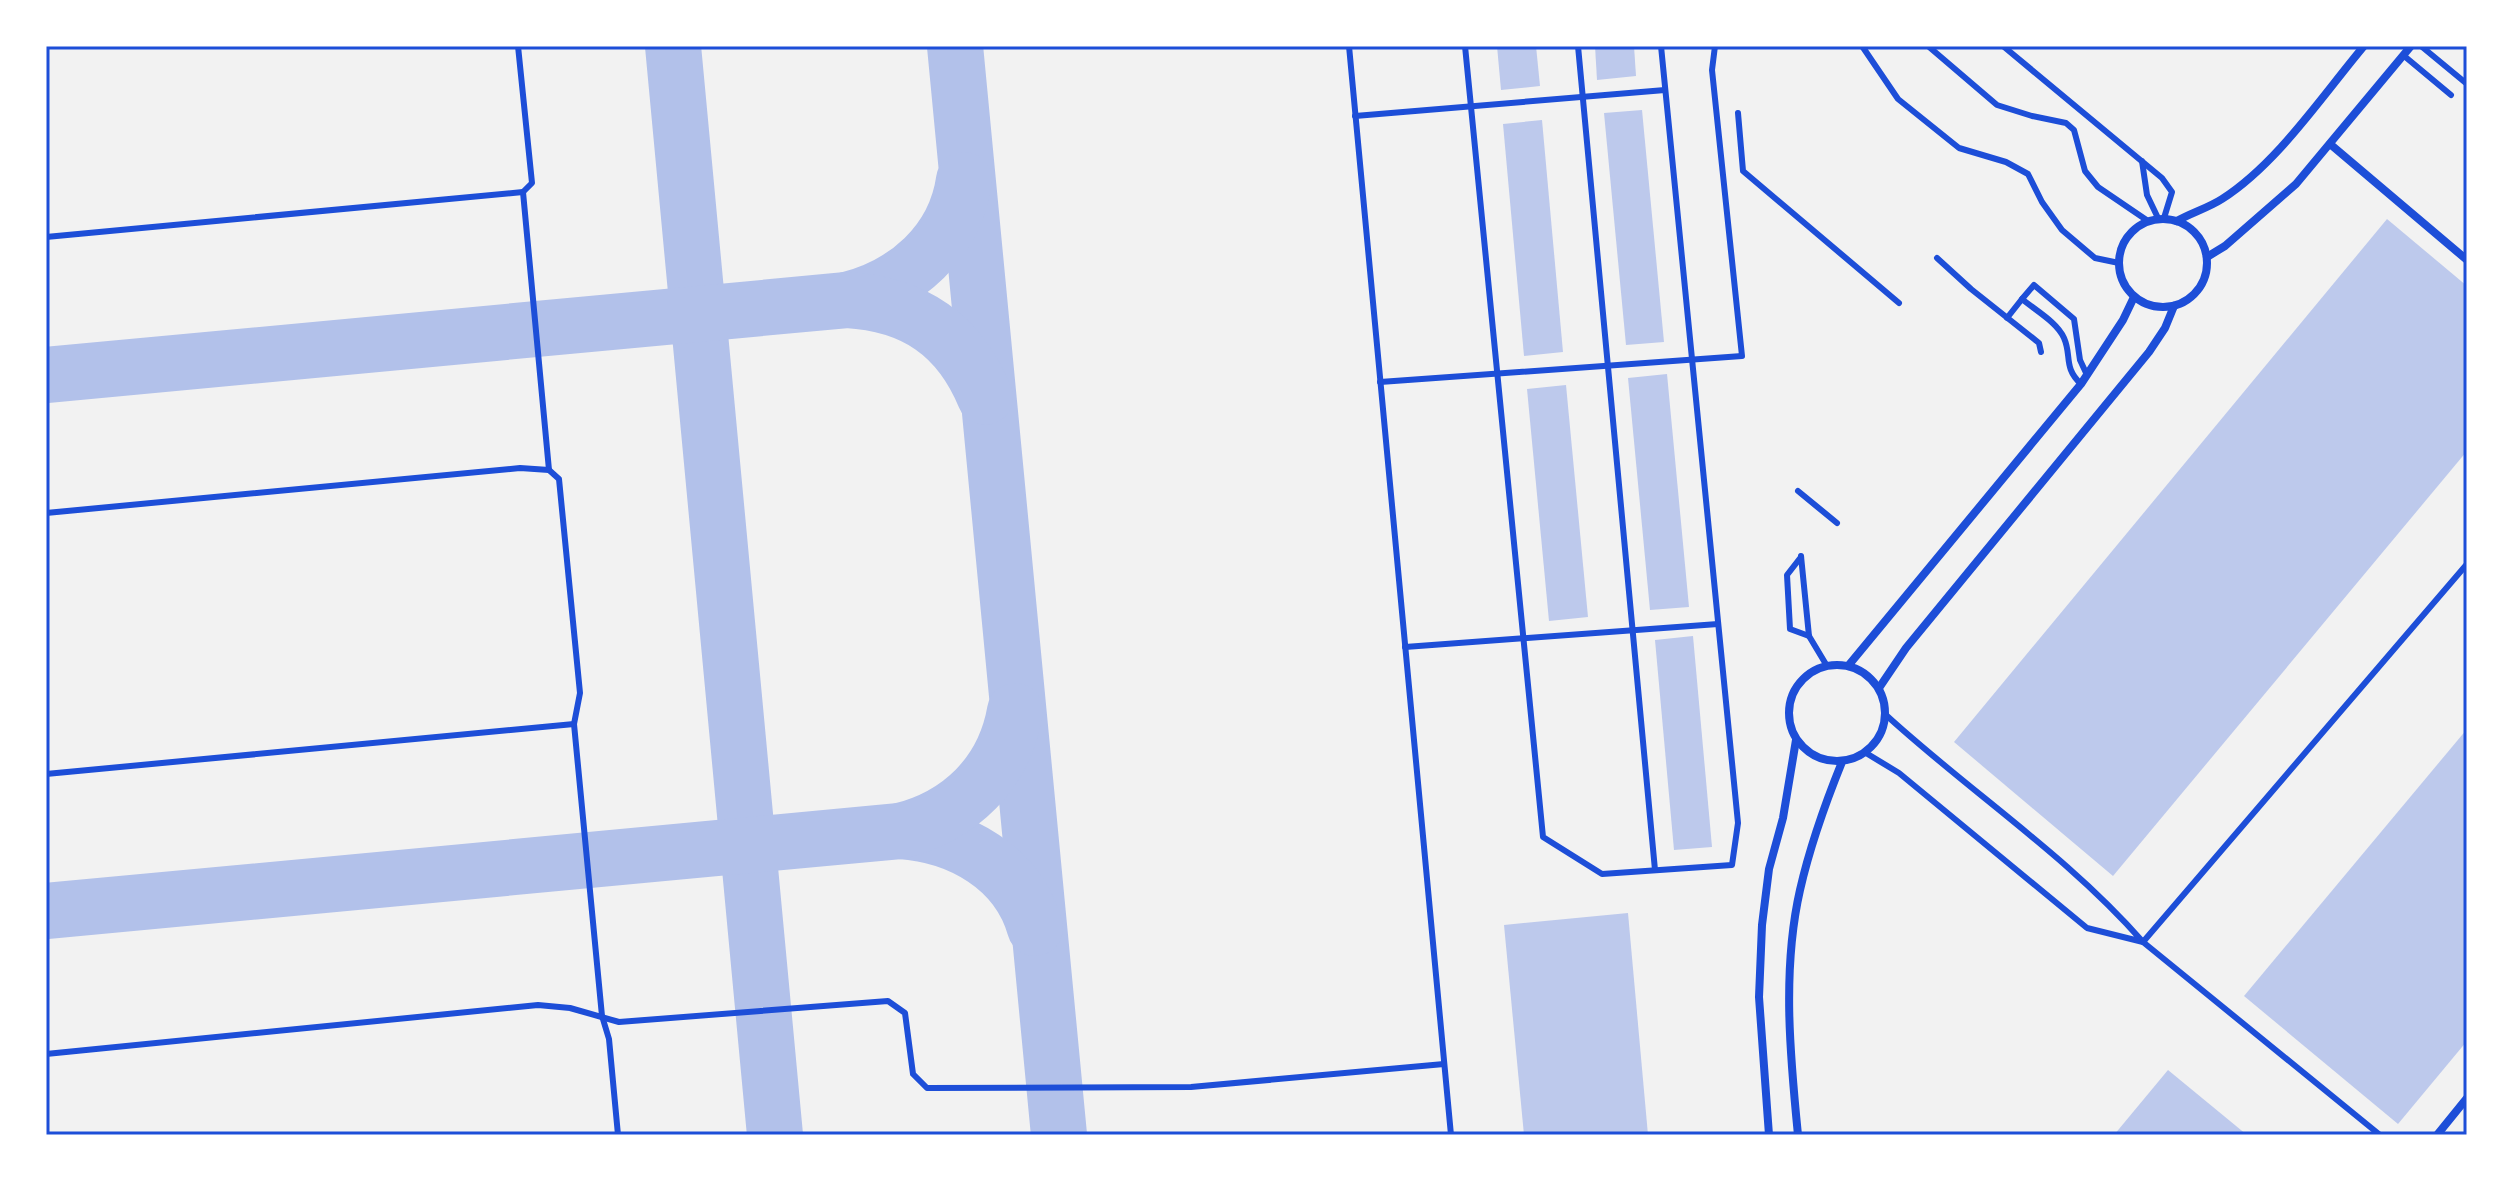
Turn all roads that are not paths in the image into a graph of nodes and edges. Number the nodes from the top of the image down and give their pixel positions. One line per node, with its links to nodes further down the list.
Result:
1 (518, 46): 23 (lane)
2 (1349, 46): 20 (lane)
3 (1465, 46): 18 (lane)
4 (1578, 46): 17 (lane)
5 (1661, 46): 15 (lane)
6 (1715, 46): 38 (lane)
7 (1862, 46): 31 (lane)
8 (1928, 46): 25 (lane)
9 (2003, 46): 22 (lane)
10 (2364, 46): 26 (street)
11 (2411, 46): 13 (street)
12 (2421, 46): 14 (lane)
13 (2403, 55): 16 (lane); 21 (street)
14 (2467, 84)
15 (1665, 90): 17 (lane); 38 (lane)
16 (2451, 95)
17 (1582, 97): 18 (lane); 39 (lane)
18 (1471, 106): 20 (lane); 40 (lane)
19 (1738, 113): 34 (lane)
20 (1355, 116): 42 (lane)
21 (2330, 144): 28 (street); 30 (street)
22 (2142, 161): 24 (lane); 24 (lane)
23 (523, 192): 27 (lane); 44 (lane)
24 (2161, 218): 25 (street); 26 (street)
25 (2148, 221): 31 (street)
26 (2177, 221): 28 (street)
27 (46, 237)
28 (2207, 257): 35 (street)
29 (1937, 258): 36 (lane)
30 (2467, 260)
31 (2119, 263): 32 (street)
32 (2134, 297): 35 (street); 41 (street)
33 (2022, 299): 36 (lane); 41 (lane); 43 (lane)
34 (1899, 303)
35 (2174, 306): 56 (street)
36 (2007, 318): 37 (lane)
37 (2041, 352)
38 (1692, 360): 39 (lane); 49 (lane)
39 (1608, 366): 40 (lane); 50 (lane)
40 (1498, 374): 42 (lane); 52 (lane)
41 (2087, 375): 43 (street)
42 (1380, 382): 53 (lane)
43 (2081, 384): 55 (street)
44 (549, 470): 46 (lane); 58 (lane)
45 (1798, 491): 47 (lane)
46 (46, 513)
47 (1837, 523)
48 (2467, 564): 64 (lane)
49 (1718, 624): 50 (lane); 63 (lane)
50 (1633, 630): 52 (lane); 63 (lane)
51 (1809, 636): 51 (lane); 54 (lane)
52 (1523, 637): 53 (lane); 63 (lane)
53 (1405, 647): 67 (lane)
54 (1827, 666): 55 (street); 59 (street)
55 (1848, 666): 56 (street)
56 (1879, 688): 57 (street)
57 (1886, 715): 60 (street); 64 (lane)
58 (574, 724): 62 (lane); 65 (lane)
59 (1796, 740): 61 (street); 71 (street)
60 (1866, 753): 61 (street); 64 (lane)
61 (1842, 762): 72 (street)
62 (46, 774)
63 (1655, 870)
64 (2143, 942): 73 (lane)
65 (602, 1016): 66 (lane); 67 (lane); 69 (lane)
66 (46, 1054)
67 (1444, 1064): 70 (lane)
68 (2467, 1098): 74 (street)
69 (618, 1135)
70 (1451, 1135)
71 (1769, 1135)
72 (1798, 1135)
73 (2380, 1135)
74 (2437, 1135)

